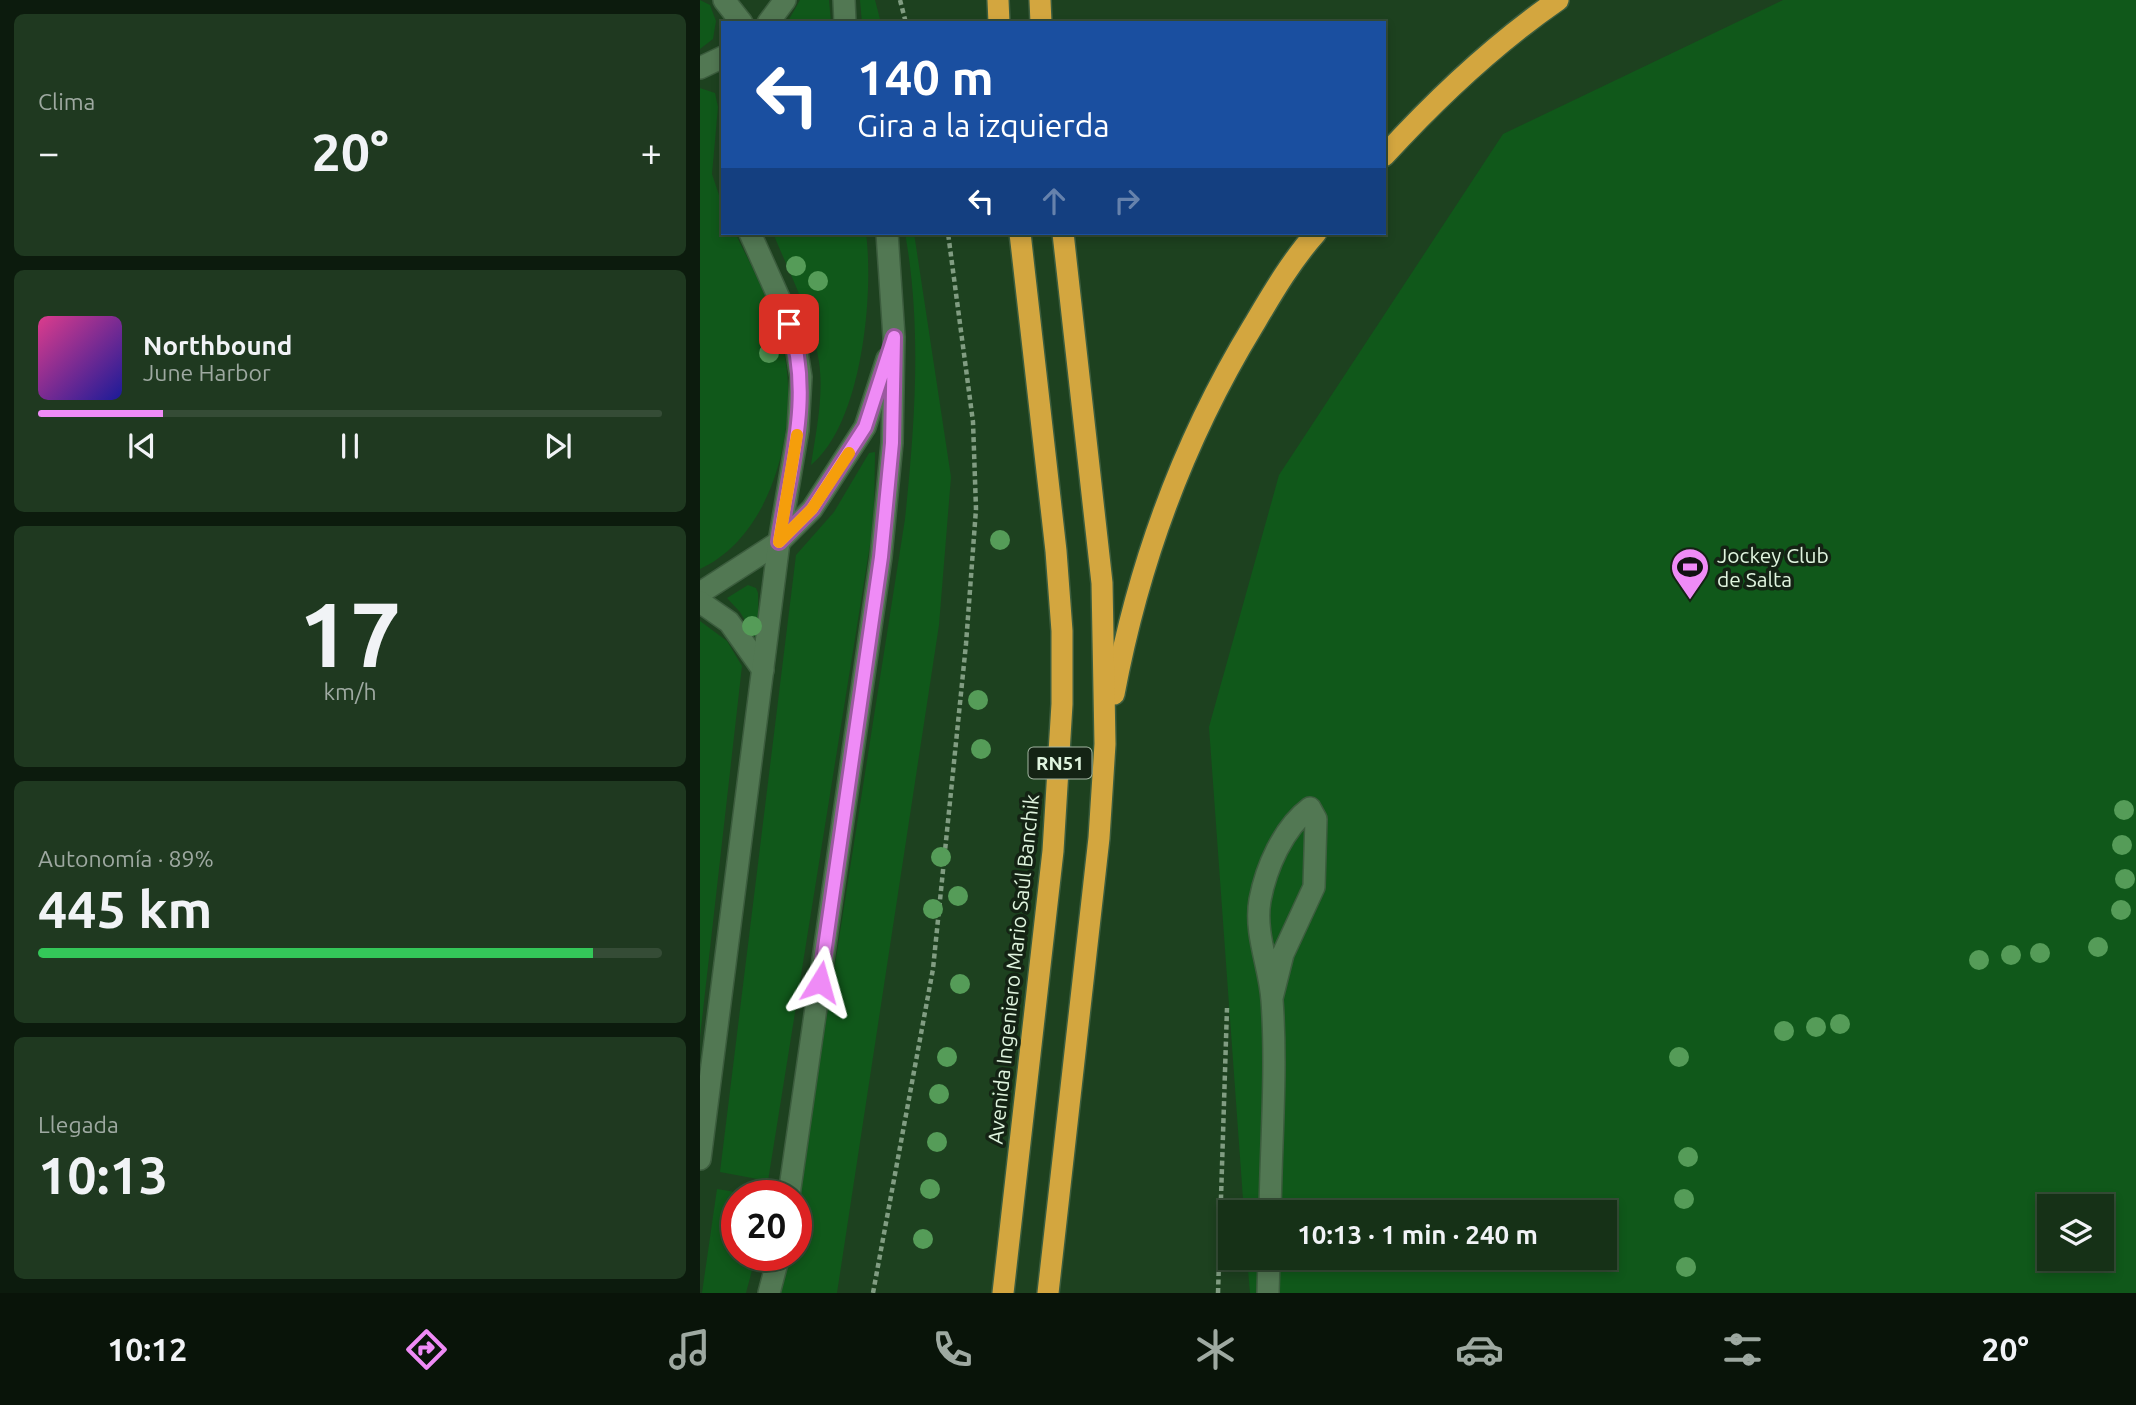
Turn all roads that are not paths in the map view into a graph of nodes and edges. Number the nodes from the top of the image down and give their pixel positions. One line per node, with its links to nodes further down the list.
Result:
1 (724, 0): 7 (street)
2 (785, 0): 8 (street)
3 (844, 0): 9 (street)
4 (998, 0): 10 (highway)
5 (1040, 0): 11 (highway)
6 (1558, 0): 14 (highway)
7 (740, 21)
8 (769, 21)
9 (845, 21)
10 (999, 21)
11 (1041, 21)
12 (721, 58): 13 (street)
13 (700, 68)
14 (1386, 154)
15 (751, 235): 21 (street)
16 (887, 235): 20 (street)
17 (1020, 235): 33 (highway, Avenida Ingeniero Mario Saúl Banchik / RN51)
18 (1063, 235): 25 (highway, RN51)
19 (1315, 235): 25 (highway)
20 (894, 337): 21 (street); 28 (street)
21 (779, 542): 22 (street); 24 (street)
22 (700, 593)
23 (700, 602): 24 (street)
24 (763, 670): 27 (street)
25 (1105, 744): 34 (highway, RN51)
26 (1272, 998): 26 (street); 29 (street)
27 (700, 1159)
28 (791, 1180)
29 (1270, 1200)
30 (1269, 1270): 35 (street)
31 (775, 1271): 32 (street)
32 (769, 1293)
33 (1003, 1293)
34 (1048, 1293)
35 (1268, 1293)

